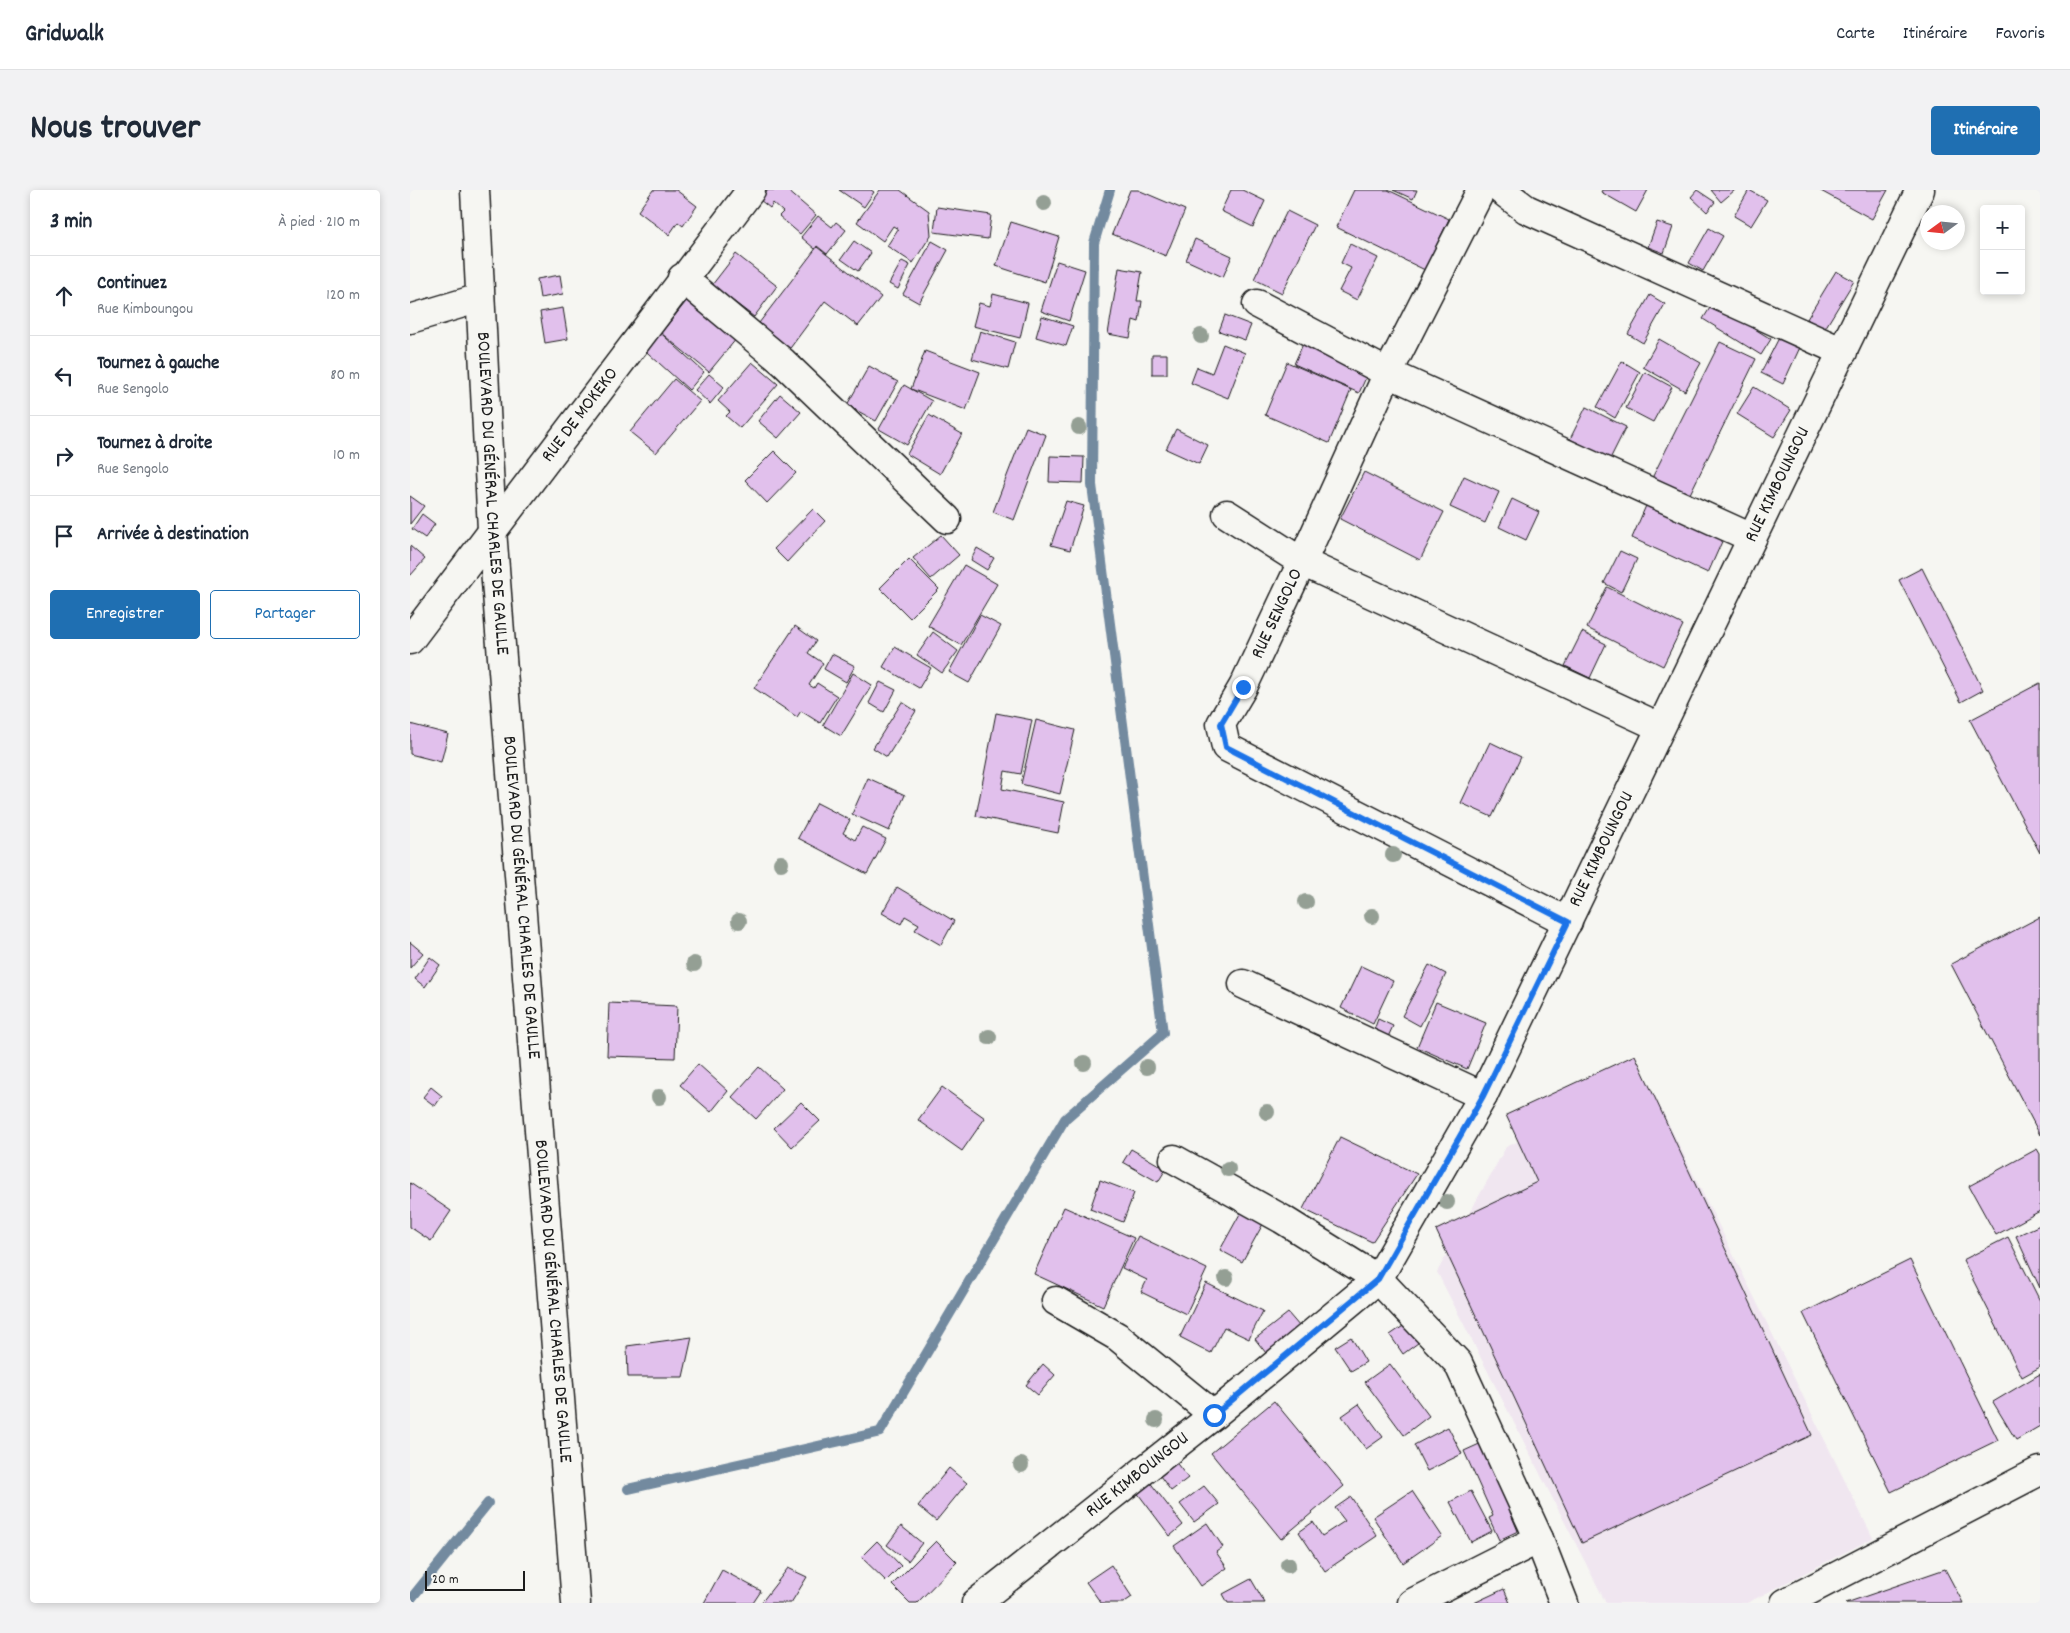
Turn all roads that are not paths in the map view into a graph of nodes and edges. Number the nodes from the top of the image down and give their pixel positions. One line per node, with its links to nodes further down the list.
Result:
1 (475, 190): 7 (street, BOULEVARD DU GÉNÉRAL CHARLES DE GAULLE)
2 (751, 190): 6 (street, RUE DE MOKEKO)
3 (1481, 190): 11 (street, RUE SENGOLO)
4 (1501, 190): 10 (street)
5 (1920, 190): 10 (street, RUE KIMBOUNGOU)
6 (682, 278): 13 (street); 14 (street, RUE DE MOKEKO)
7 (480, 298): 9 (street); 14 (street, BOULEVARD DU GÉNÉRAL CHARLES DE GAULLE)
8 (1257, 304): 11 (street)
9 (410, 319)
10 (1843, 352): 15 (street, RUE KIMBOUNGOU)
11 (1388, 373): 15 (street); 16 (street, RUE SENGOLO)
12 (1227, 514): 16 (street)
13 (946, 519)
14 (492, 530): 17 (street, RUE DE MOKEKO); 28 (street, BOULEVARD DU GÉNÉRAL CHARLES DE GAULLE)
15 (1752, 538): 18 (street, RUE KIMBOUNGOU)
16 (1302, 562): 18 (street); 19 (street, RUE SENGOLO)
17 (410, 640)
18 (1660, 727): 19 (street, RUE KIMBOUNGOU)
19 (1568, 922): 21 (street, RUE KIMBOUNGOU)
20 (1243, 984): 21 (street)
21 (1483, 1096): 23 (street, RUE KIMBOUNGOU)
22 (1174, 1159): 23 (street)
23 (1378, 1279): 25 (street, RUE KIMBOUNGOU); 27 (street)
24 (1056, 1301): 25 (street)
25 (1214, 1415): 29 (street, RUE KIMBOUNGOU)
26 (2040, 1471): 32 (street)
27 (1539, 1539): 30 (street); 31 (street)
28 (576, 1603)
29 (976, 1603)
30 (1412, 1603)
31 (1564, 1603)
32 (1784, 1603)

